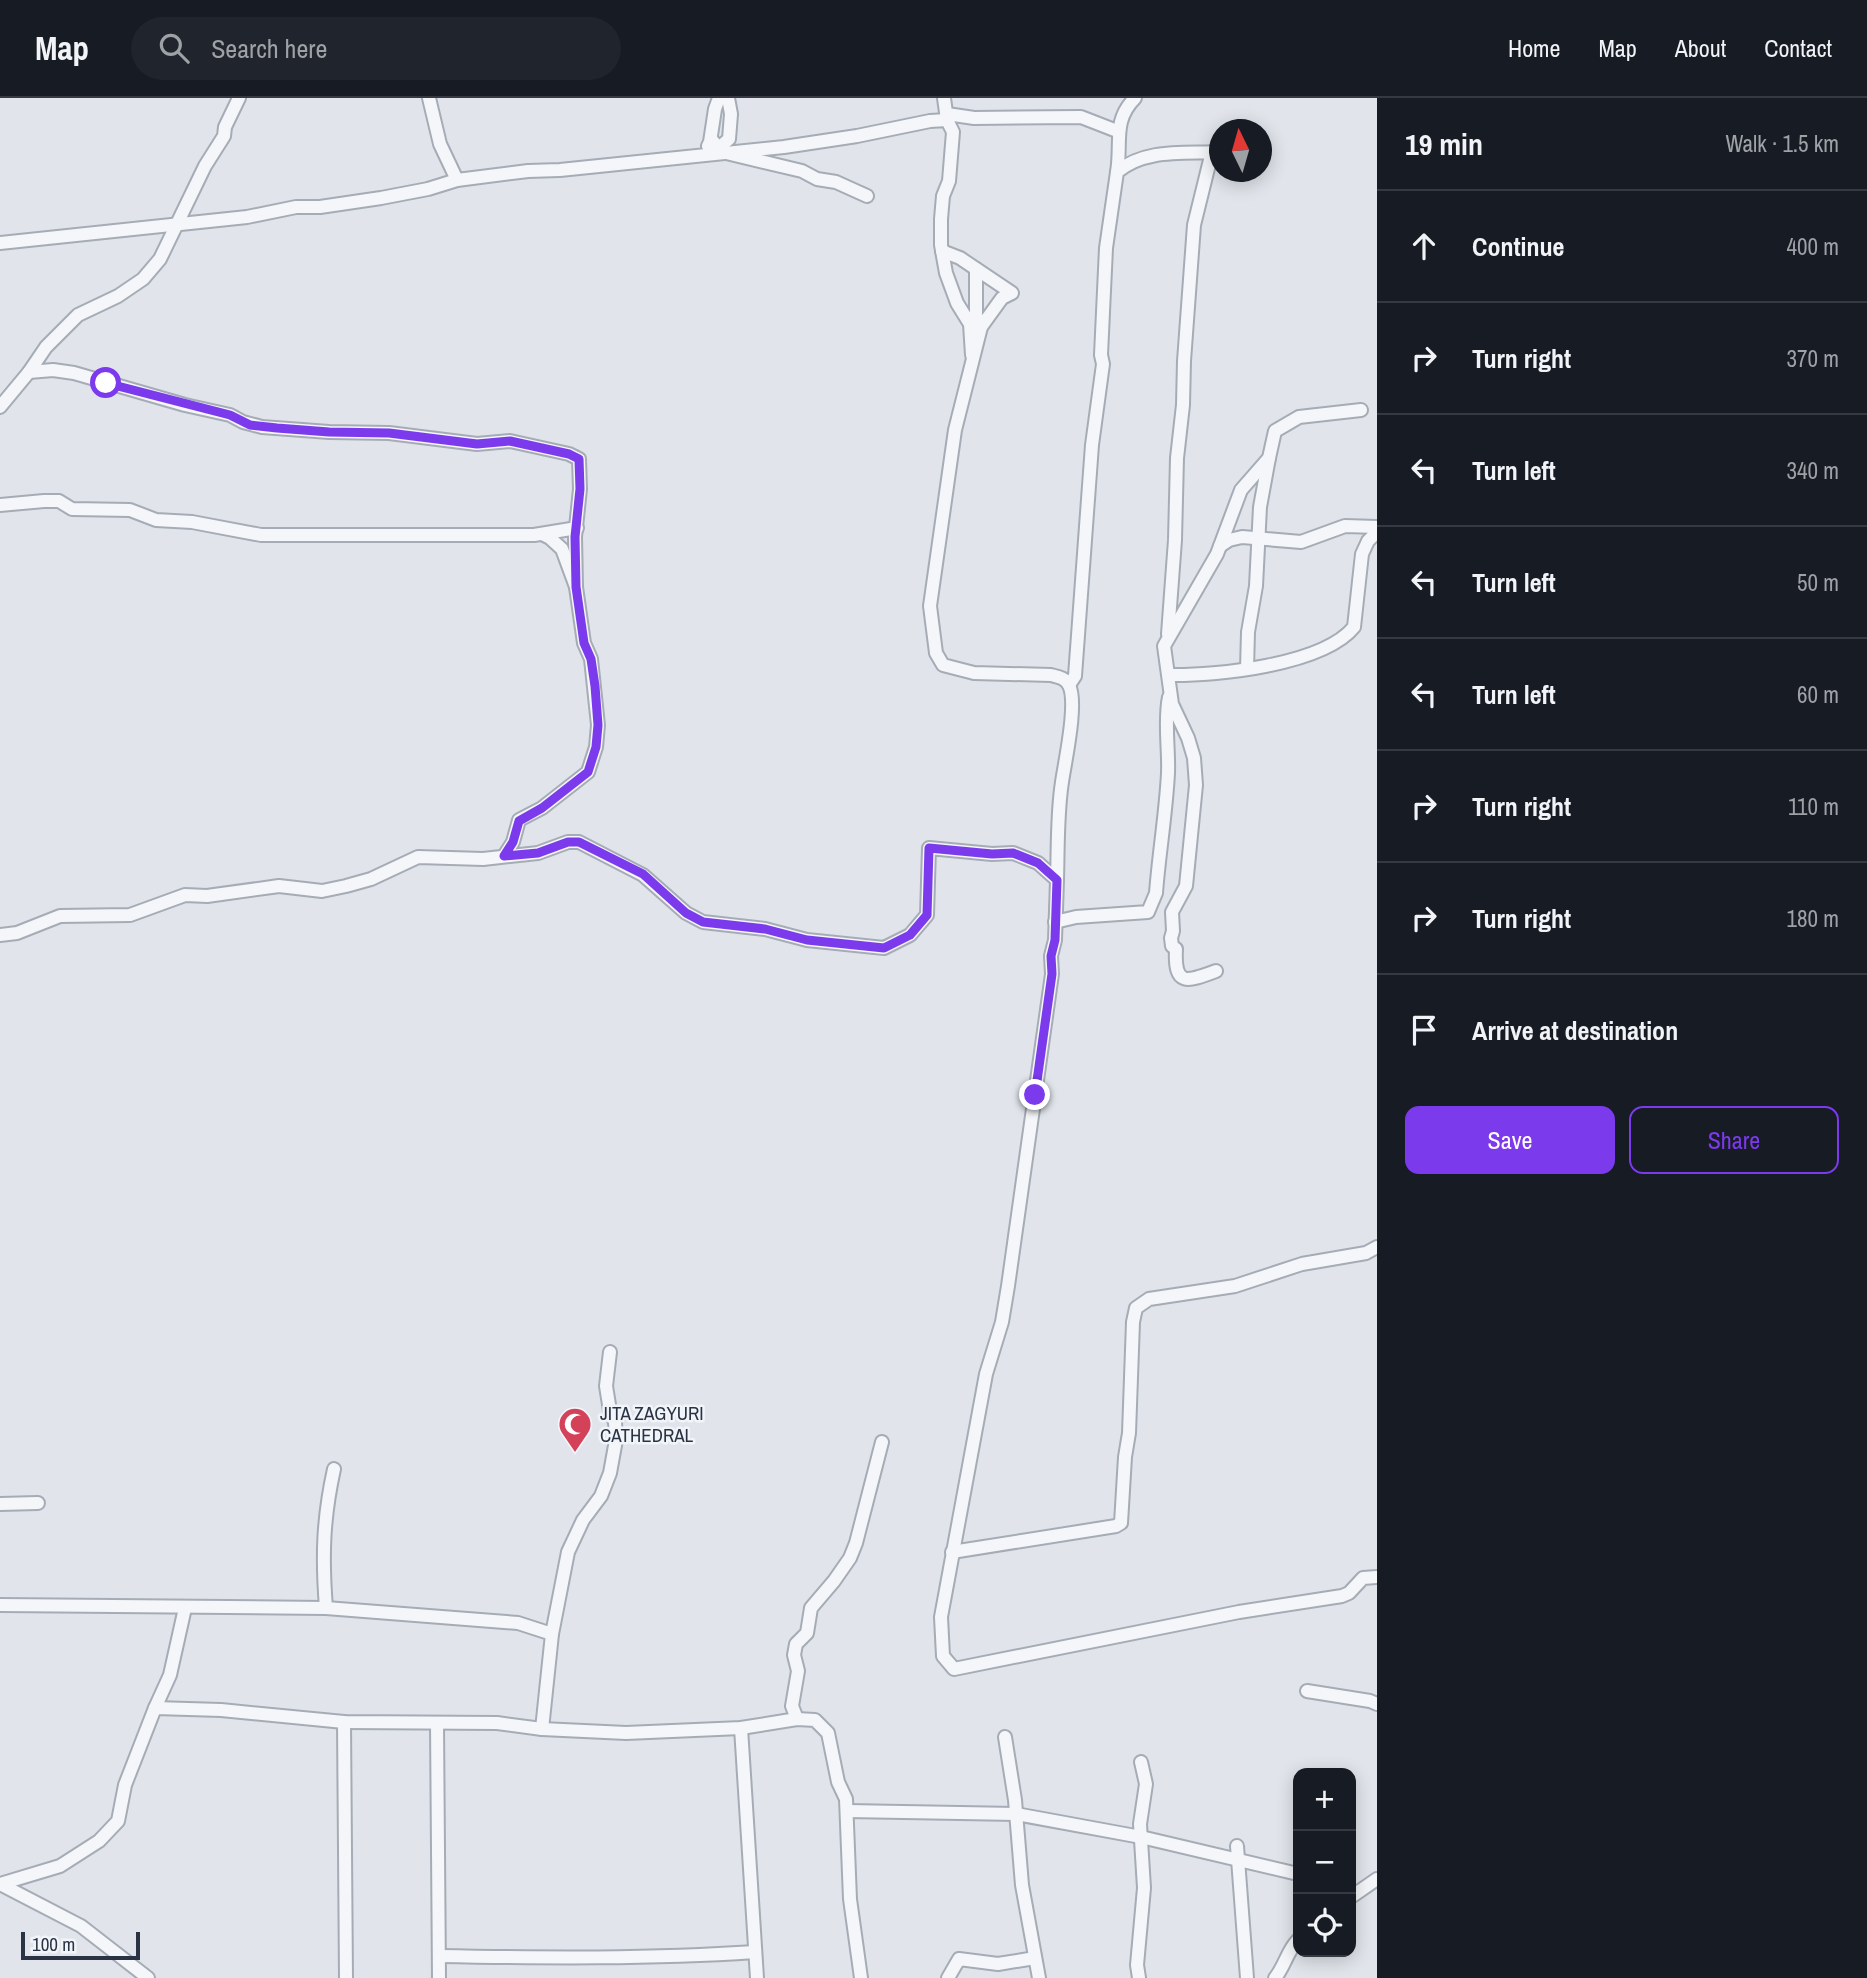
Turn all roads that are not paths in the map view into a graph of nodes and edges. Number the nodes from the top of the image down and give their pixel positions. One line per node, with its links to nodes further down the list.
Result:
1 (239, 98): 15 (street)
2 (429, 98): 13 (street)
3 (719, 98): 9 (street)
4 (728, 98): 9 (street)
5 (944, 98): 7 (street)
6 (1135, 98): 8 (street)
7 (947, 117): 8 (street); 9 (street); 17 (street)
8 (1117, 131): 11 (street)
9 (716, 147): 13 (street); 14 (street)
10 (1209, 152): 11 (street)
11 (1117, 172): 35 (street)
12 (1209, 176): 32 (street)
13 (457, 180): 15 (street)
14 (867, 196)
15 (176, 223): 16 (street); 21 (street)
16 (0, 243)
17 (942, 251): 18 (street); 20 (street)
18 (976, 269): 19 (street); 19 (street)
19 (981, 327): 20 (street)
20 (972, 355): 35 (street)
21 (29, 372): 22 (street); 26 (street)
22 (0, 407)
23 (1361, 410): 24 (street)
24 (1269, 458): 29 (street); 30 (street)
25 (0, 505): 28 (street)
26 (577, 528): 28 (street); 31 (street)
27 (1377, 530): 29 (street); 33 (street)
28 (542, 534): 31 (street)
29 (1260, 540): 30 (street); 33 (street)
30 (1220, 546): 32 (street)
31 (576, 587): 37 (street)
32 (1168, 638): 34 (street)
33 (1247, 669): 34 (street)
34 (1169, 675): 36 (street)
35 (1069, 685): 38 (street)
36 (1170, 689): 39 (street); 41 (street)
37 (504, 856): 38 (street); 40 (street)
38 (1057, 880): 39 (street)
39 (1055, 922): 48 (street)
40 (0, 935)
41 (1216, 971)
42 (1374, 1251): 48 (street)
43 (610, 1352): 53 (street)
44 (882, 1442): 57 (street)
45 (334, 1469): 52 (street)
46 (38, 1503): 47 (street)
47 (0, 1504)
48 (953, 1552): 49 (street)
49 (1377, 1577)
50 (0, 1605): 51 (street)
51 (185, 1608): 52 (street); 56 (street)
52 (326, 1608): 53 (street)
53 (552, 1634): 61 (street)
54 (1307, 1691): 55 (street)
55 (1377, 1704)
56 (155, 1708): 58 (street); 70 (street)
57 (797, 1719): 60 (street); 64 (street)
58 (344, 1722): 59 (street); 79 (street)
59 (437, 1723): 61 (street); 76 (street)
60 (741, 1728): 61 (street); 75 (street)
61 (542, 1729)
62 (1005, 1737): 65 (street)
63 (1141, 1762): 66 (street)
64 (847, 1811): 65 (street); 82 (street)
65 (1016, 1814): 66 (street); 77 (street)
66 (1141, 1837): 67 (street); 85 (street)
67 (1238, 1853): 68 (street); 86 (street)
68 (1293, 1872)
69 (1377, 1880): 71 (street)
70 (1, 1884): 78 (street)
71 (1356, 1891)
72 (1356, 1892): 73 (street)
73 (1377, 1894)
74 (1293, 1945): 87 (street)
75 (755, 1952): 76 (street); 81 (street)
76 (439, 1956): 80 (street)
77 (1035, 1958): 83 (street); 84 (street)
78 (148, 1978)
79 (346, 1978)
80 (439, 1978)
81 (757, 1978)
82 (861, 1978)
83 (948, 1978)
84 (1039, 1978)
85 (1139, 1978)
86 (1247, 1978)
87 (1275, 1978)

